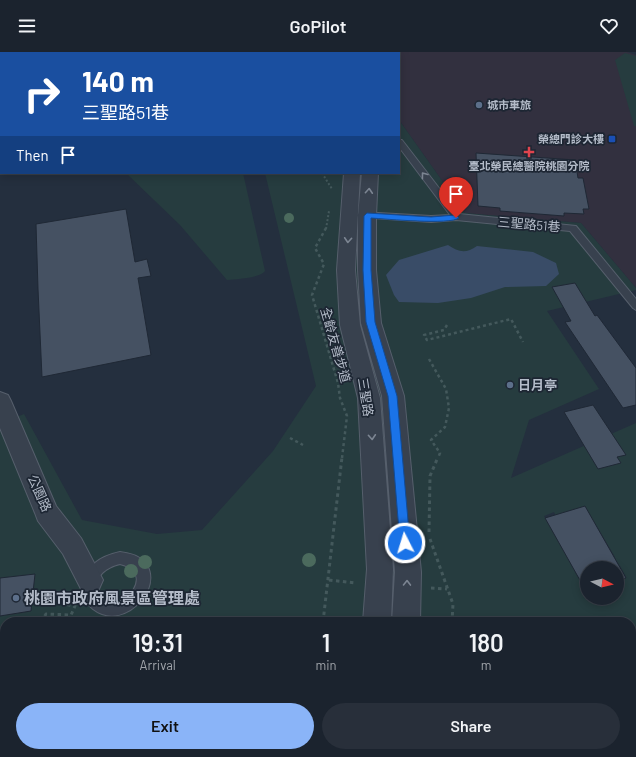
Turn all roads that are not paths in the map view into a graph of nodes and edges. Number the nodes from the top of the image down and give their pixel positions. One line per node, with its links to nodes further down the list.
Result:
1 (400, 143): 5 (lane, one-way to 1)
2 (352, 174): 4 (street, 三聖路)
3 (370, 174): 4 (street, 三聖路, one-way to 3)
4 (358, 215): 5 (lane, 三聖路51巷); 9 (street, 三聖路, one-way to 9); 10 (street, 三聖路, one-way to 4)
5 (456, 218): 6 (lane, 三聖路51巷)
6 (636, 306)
7 (0, 401): 8 (street, 公園路)
8 (84, 587): 8 (lane, 公園路)
9 (377, 617)
10 (406, 617)

